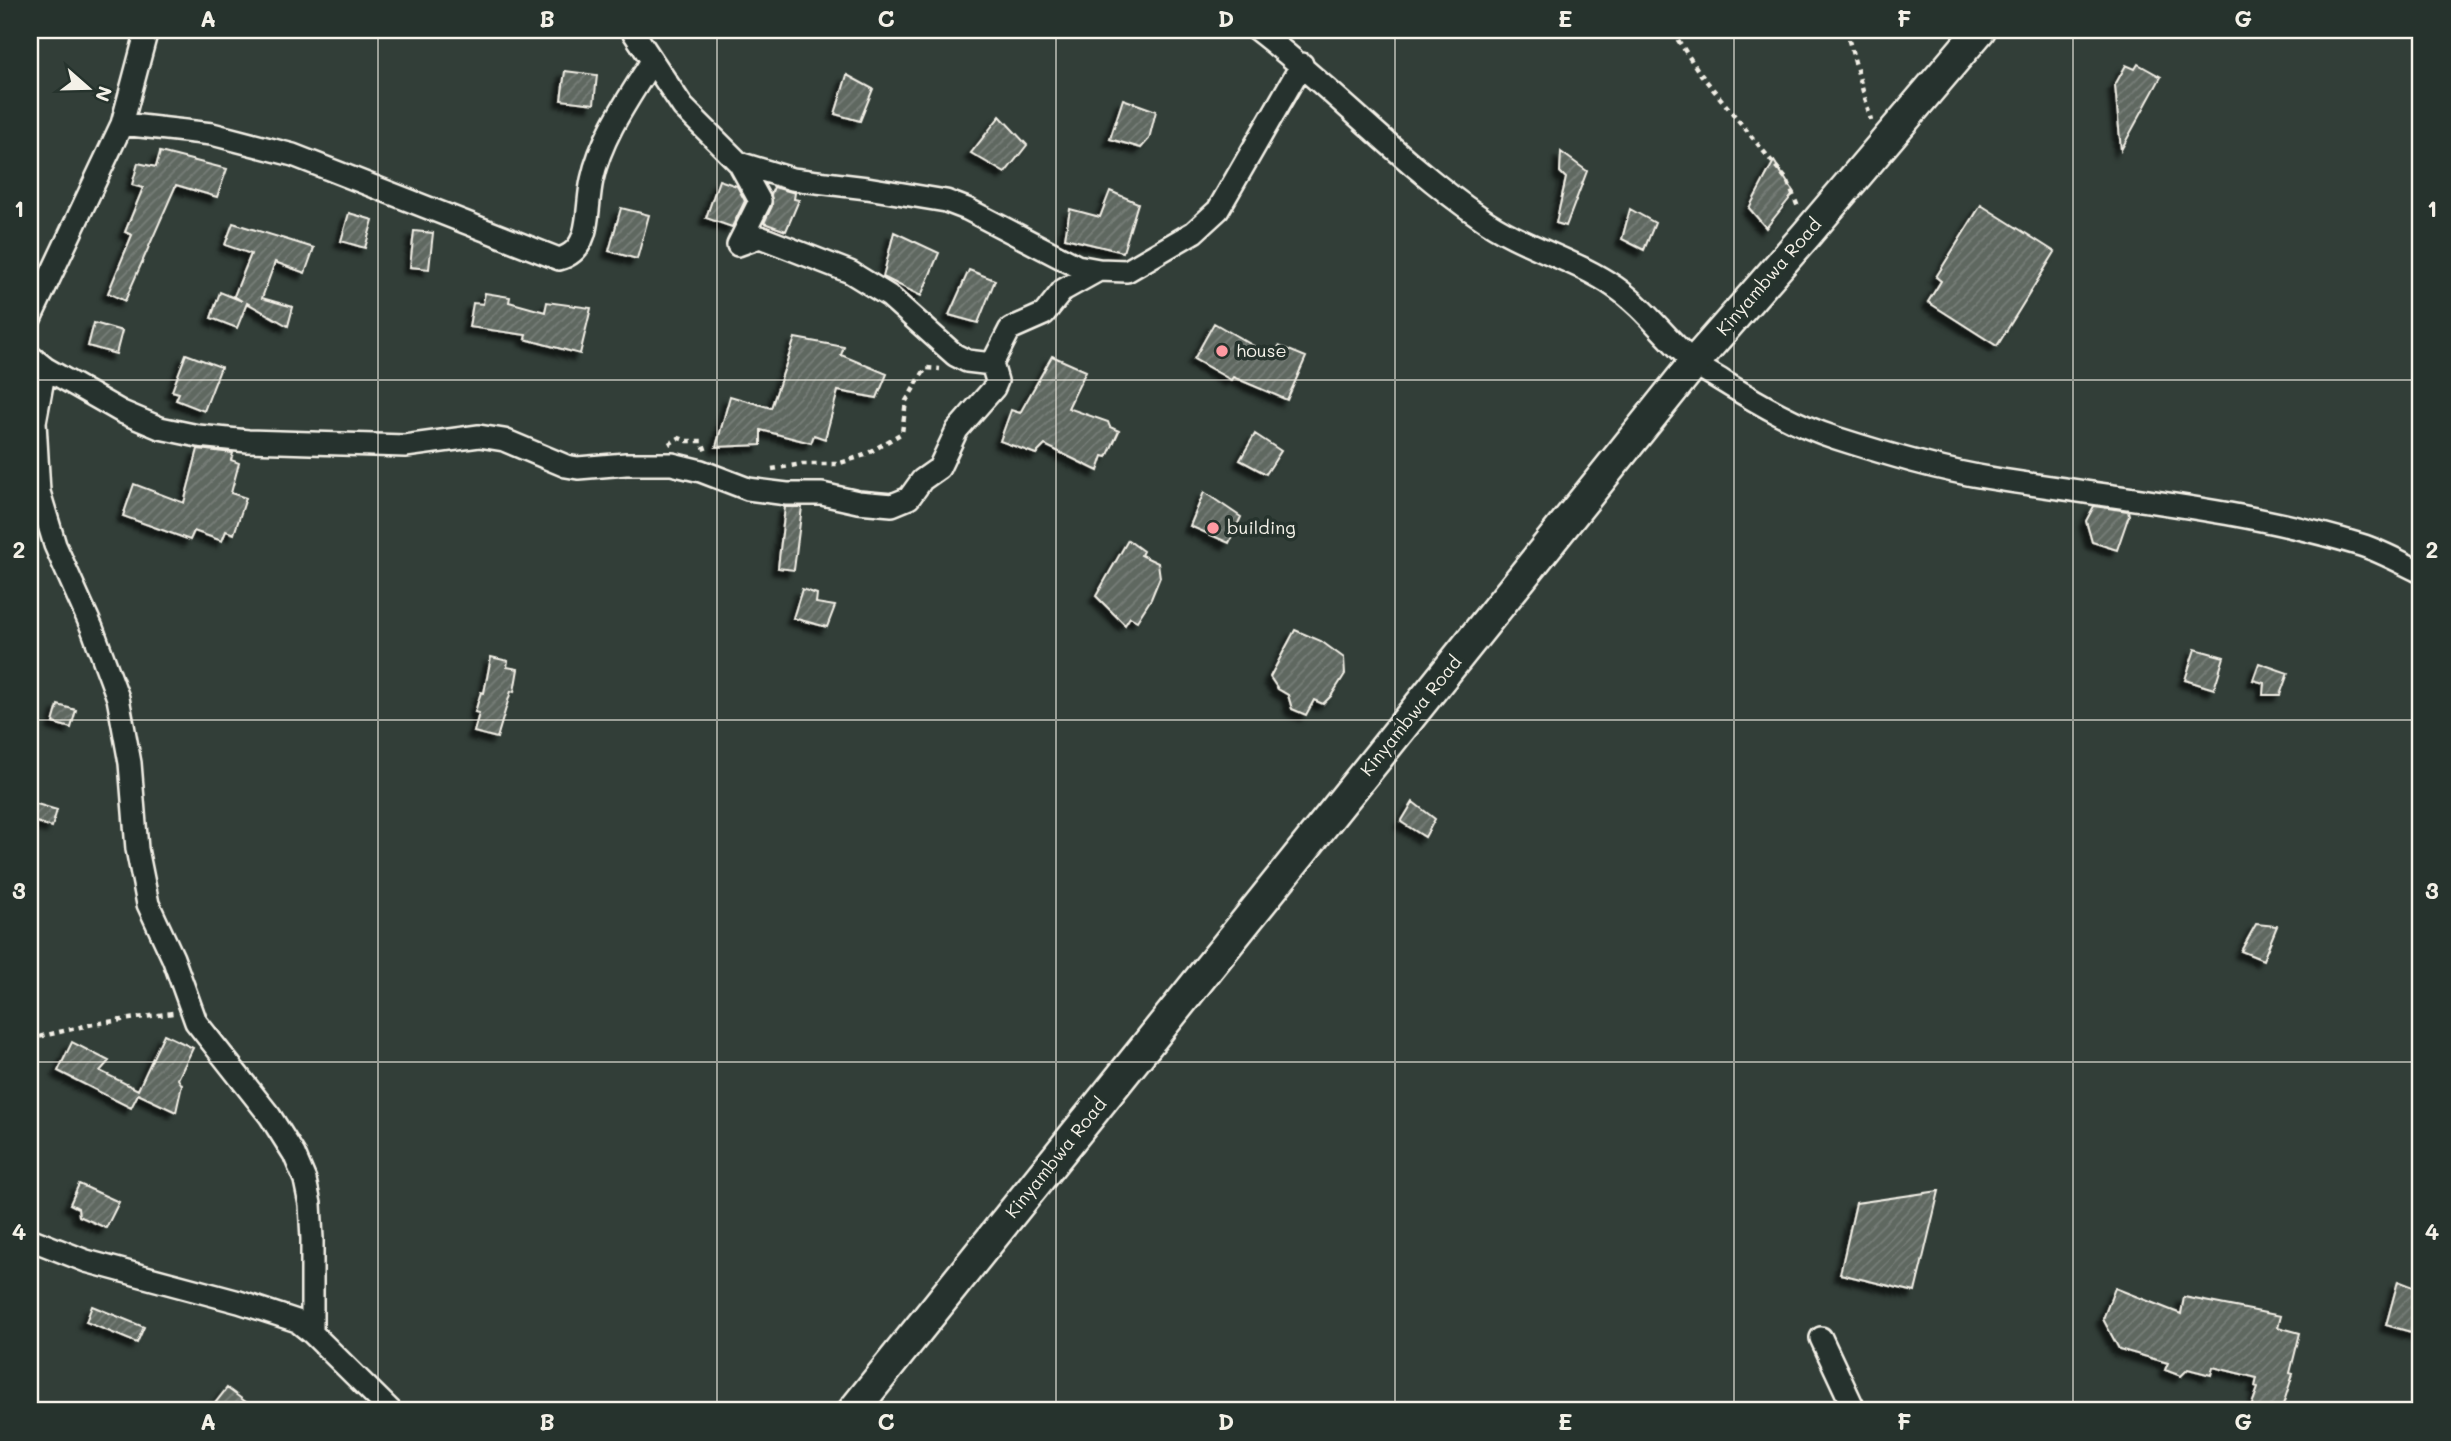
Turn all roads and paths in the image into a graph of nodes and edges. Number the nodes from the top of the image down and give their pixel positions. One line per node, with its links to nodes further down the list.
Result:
1 (147, 30): 9 (street)
2 (632, 30): 7 (street)
3 (1257, 30): 8 (street)
4 (1677, 30): 12 (path)
5 (1846, 30): 10 (path)
6 (1979, 30): 10 (street, Kinyambwa Road)
7 (652, 61): 9 (street); 11 (street)
8 (1302, 64): 13 (street); 17 (street)
9 (122, 124): 14 (street)
10 (1879, 150): 12 (street, Kinyambwa Road)
11 (738, 163): 13 (street); 15 (street)
12 (1806, 235): 17 (street, Kinyambwa Road)
13 (1099, 270): 18 (street)
14 (30, 319)
15 (967, 361): 18 (street); 20 (path)
16 (37, 362): 19 (street); 23 (street)
17 (1694, 363): 22 (street); 29 (street, Kinyambwa Road)
18 (992, 364): 21 (street)
19 (658, 464): 21 (street); 21 (path)
20 (766, 470)
21 (718, 477)
22 (2421, 572)
23 (192, 1011): 24 (path); 26 (street)
24 (30, 1039)
25 (30, 1239): 26 (street)
26 (312, 1333): 28 (street)
27 (1821, 1338): 30 (street)
28 (391, 1411)
29 (853, 1411)
30 (1855, 1411)

